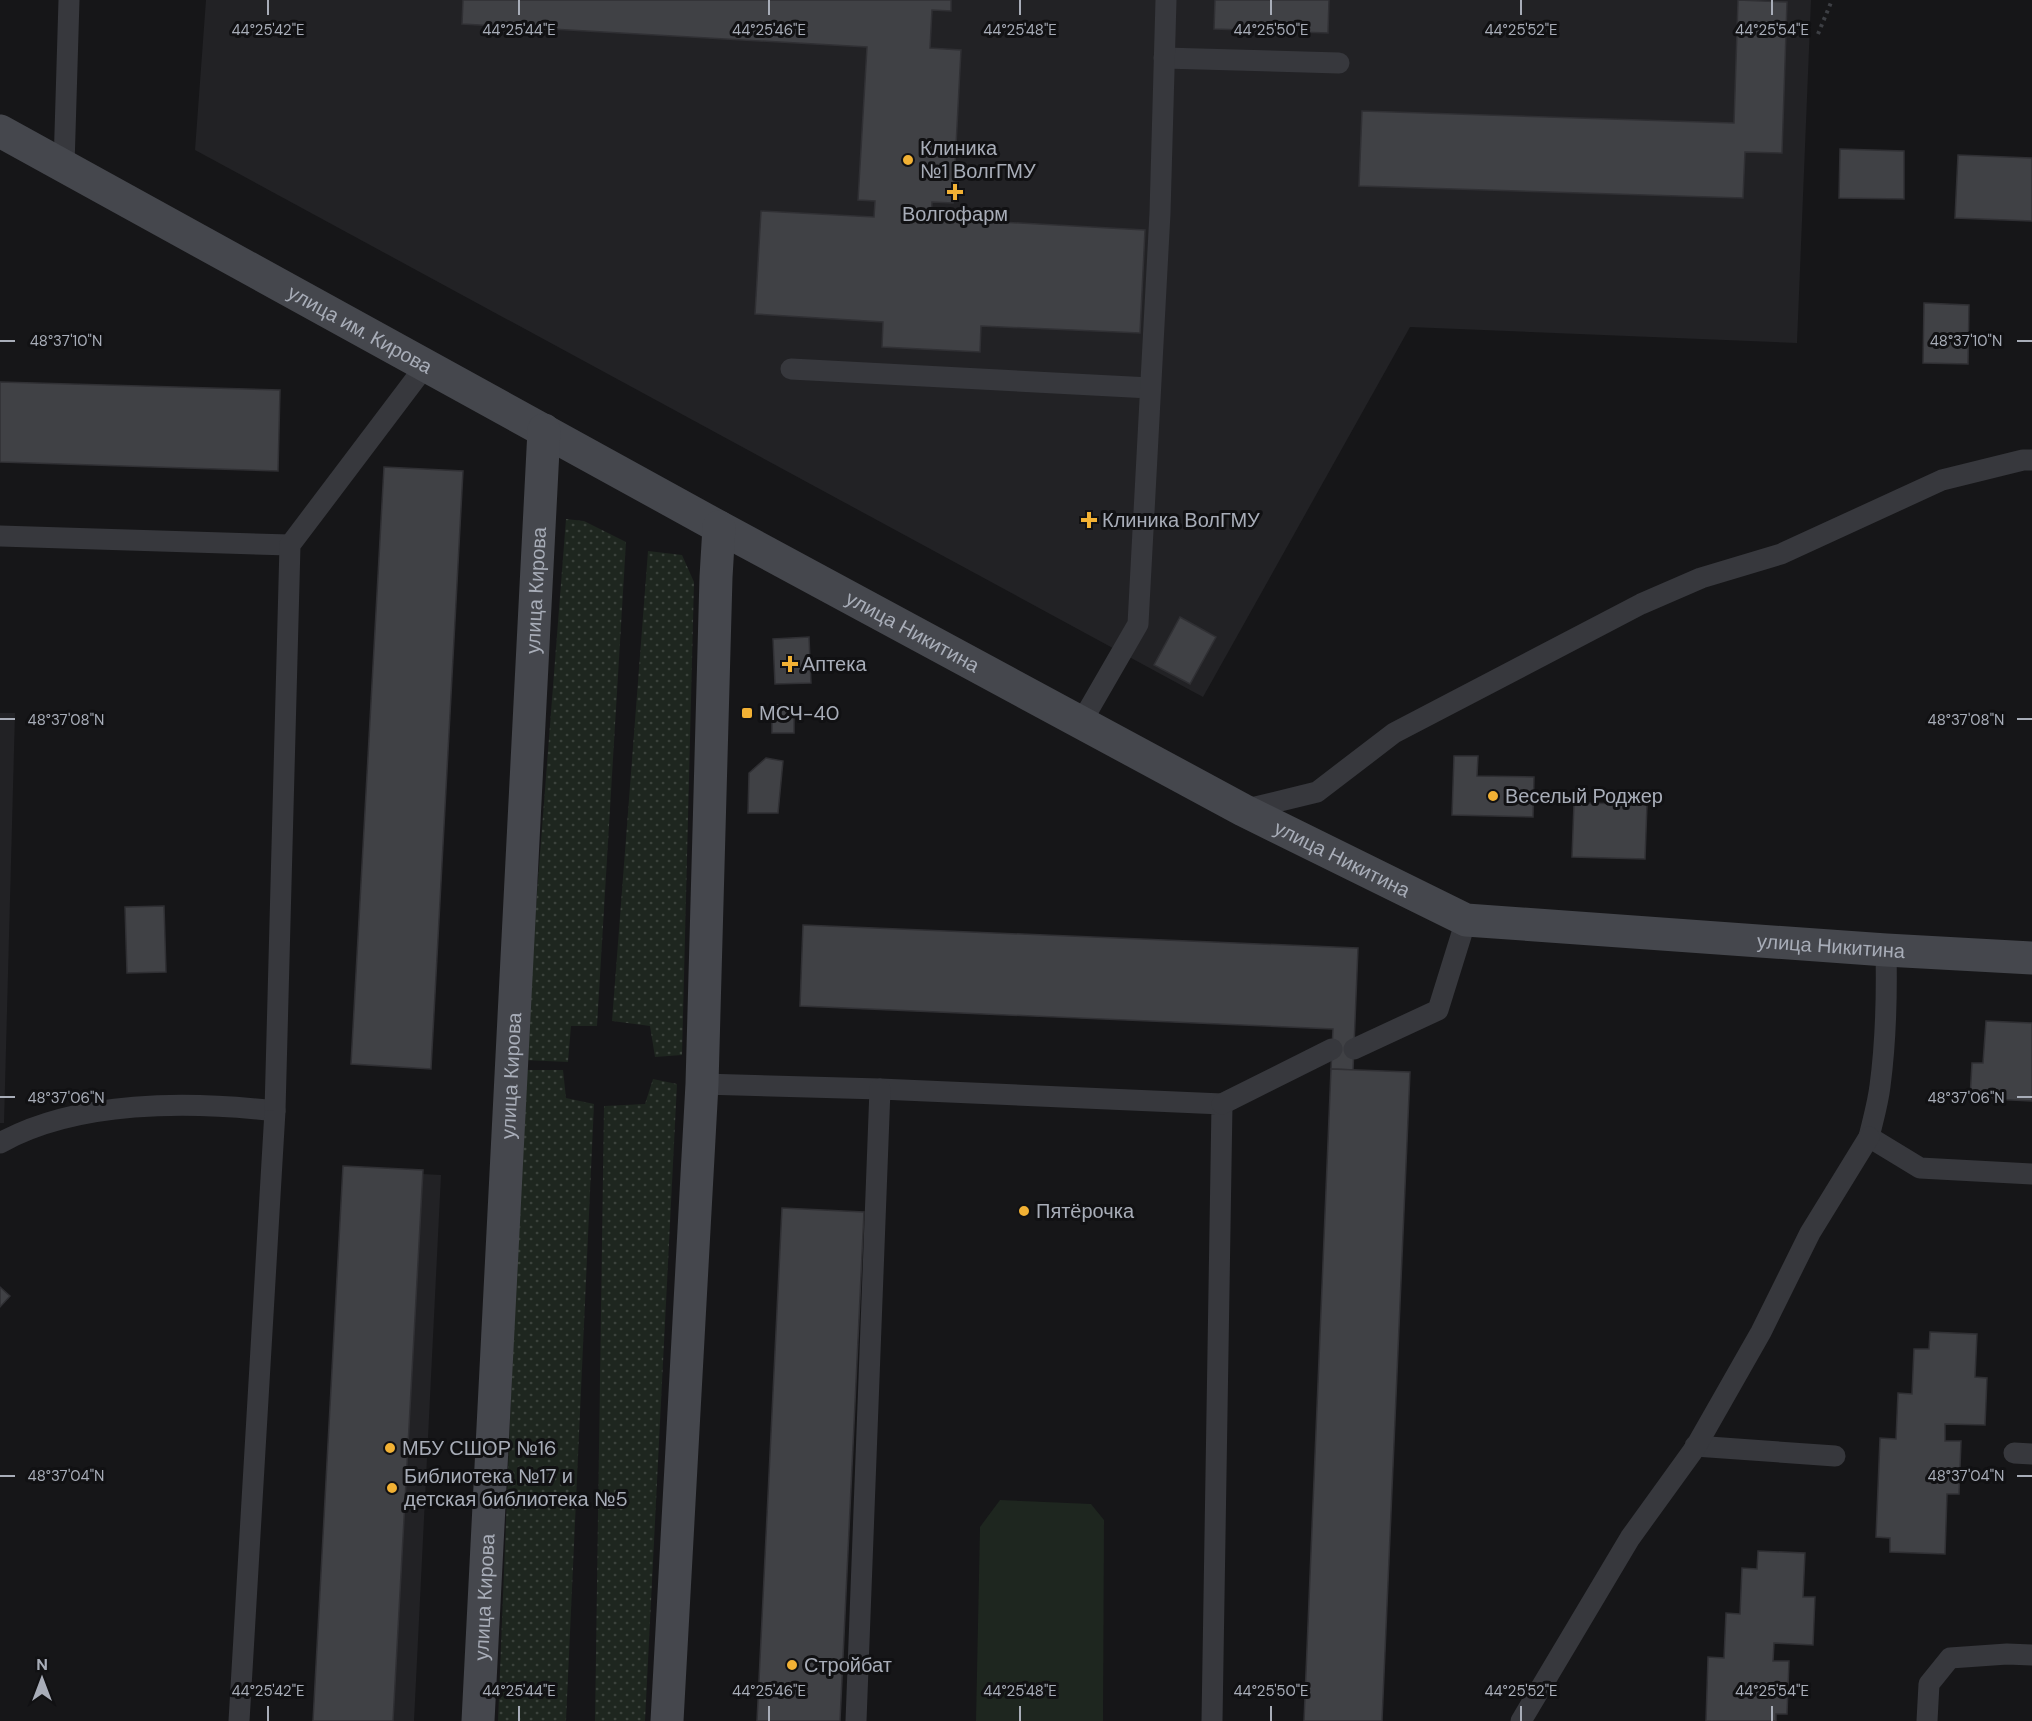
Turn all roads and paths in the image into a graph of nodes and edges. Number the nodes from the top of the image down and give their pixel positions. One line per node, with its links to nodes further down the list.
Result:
1 (1166, 0): 5 (lane)
2 (1832, 0): 4 (path)
3 (67, 3): 8 (lane)
4 (1818, 34)
5 (1164, 58): 6 (lane); 11 (lane)
6 (1339, 63)
7 (0, 131): 8 (main road, улица им. Кирова)
8 (64, 166): 9 (main road, улица им. Кирова)
9 (426, 365): 12 (main road, улица им. Кирова); 16 (lane)
10 (791, 369): 11 (lane)
11 (1150, 388): 17 (lane)
12 (544, 430): 14 (main road, улица им. Кирова); 35 (main road, улица Кирова)
13 (2032, 460): 18 (lane)
14 (719, 526): 17 (main road, улица Никитина); 24 (main road)
15 (0, 536): 16 (lane)
16 (290, 545): 27 (lane)
17 (1082, 721): 18 (main road, улица Никитина)
18 (1243, 810): 19 (main road, улица Никитина)
19 (1466, 920): 20 (main road, улица Никитина); 23 (lane)
20 (1886, 950): 21 (main road, улица Никитина); 28 (lane)
21 (2032, 958)
22 (1332, 1049): 26 (lane)
23 (1354, 1049)
24 (702, 1084): 25 (lane); 36 (main road)
25 (880, 1089): 26 (lane); 37 (lane)
26 (1222, 1104): 38 (lane)
27 (275, 1111): 29 (lane); 34 (lane)
28 (1869, 1137): 30 (lane); 31 (lane)
29 (0, 1143)
30 (2032, 1174)
31 (1695, 1446): 32 (lane); 39 (lane)
32 (1835, 1456)
33 (2032, 1655): 40 (lane)
34 (238, 1721)
35 (478, 1721)
36 (667, 1721)
37 (856, 1721)
38 (1212, 1721)
39 (1521, 1721)
40 (1927, 1721)

